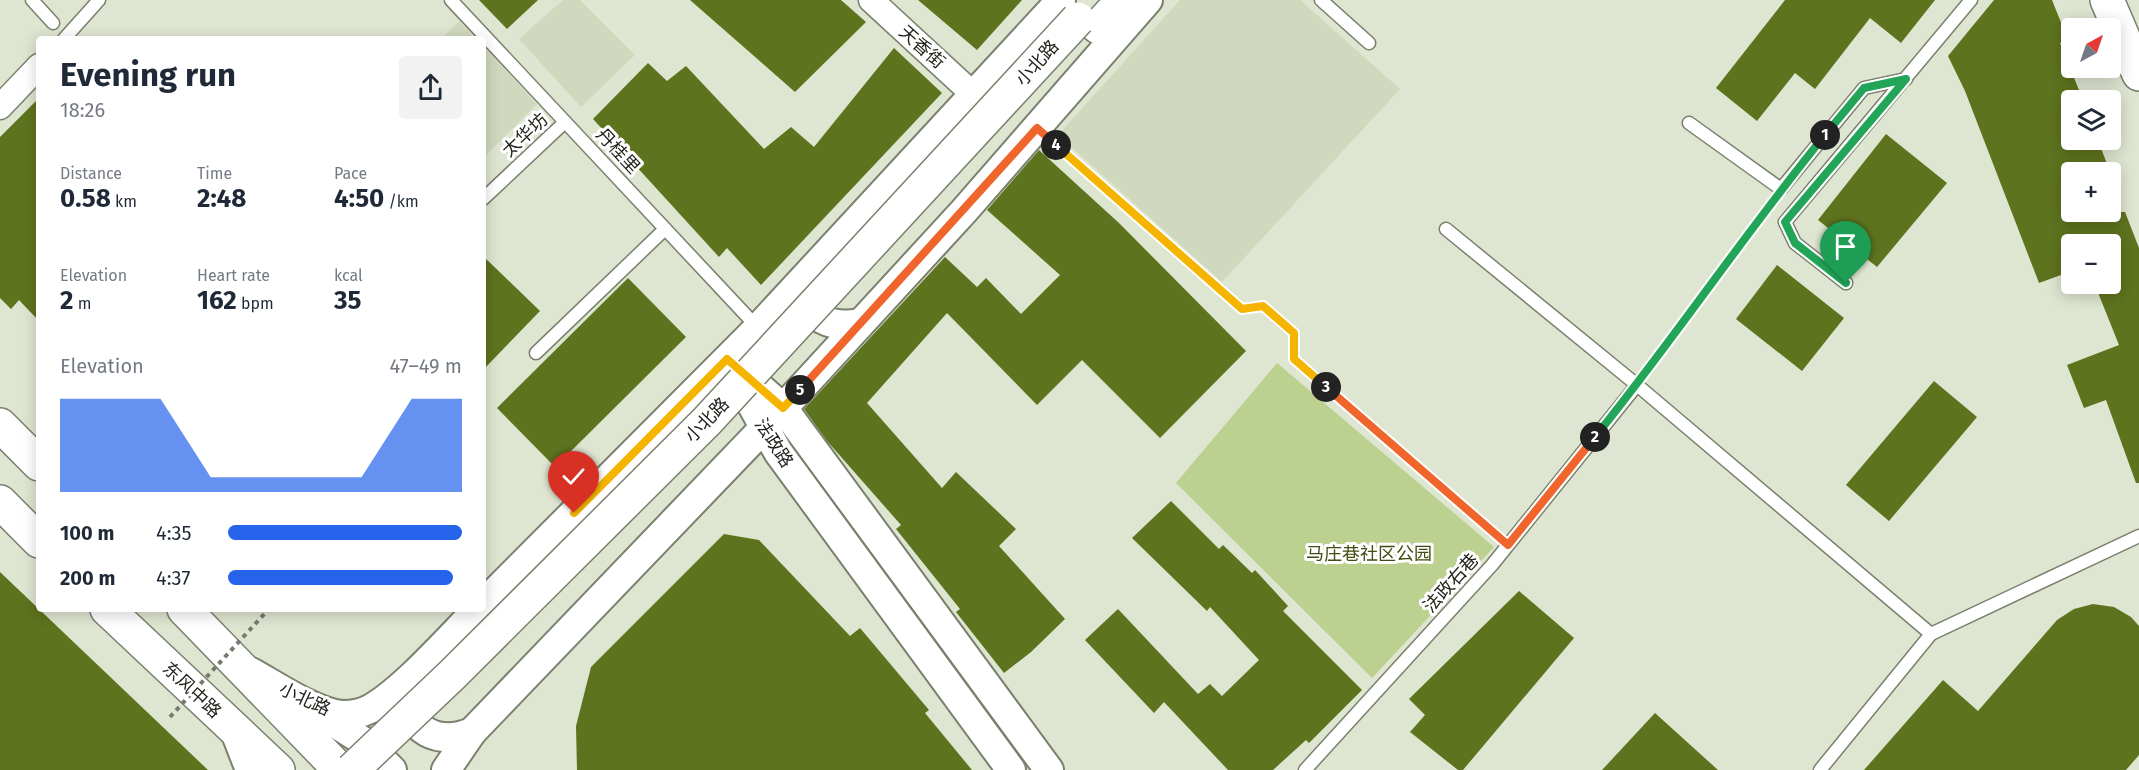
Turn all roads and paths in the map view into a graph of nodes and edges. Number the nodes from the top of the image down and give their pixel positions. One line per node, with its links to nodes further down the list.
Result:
1 (32, 0): 11 (lane)
2 (99, 0): 12 (lane)
3 (451, 0): 13 (lane, 丹桂里)
4 (871, 0): 19 (street, 天香街)
5 (1124, 0): 10 (main road, 小北路)
6 (1148, 0): 23 (street)
7 (1321, 0): 15 (lane)
8 (1971, 0): 18 (lane)
9 (2107, 0): 17 (main road)
10 (1083, 11): 19 (street, 小北路); 58 (main road, 小北路, bridge); 59 (main road, 小北路)
11 (53, 23)
12 (67, 36)
13 (485, 36)
14 (486, 37): 21 (lane, 丹桂里)
15 (1369, 43)
16 (36, 69): 20 (street)
17 (2139, 74)
18 (1906, 79): 24 (lane); 29 (lane)
19 (974, 94): 28 (street, 小北路)
20 (0, 107)
21 (565, 122): 25 (lane, 太华坊); 26 (lane, 丹桂里)
22 (1689, 123): 24 (lane)
23 (1037, 128): 30 (street); 42 (path)
24 (1781, 189): 34 (path)
25 (486, 196)
26 (665, 229): 31 (lane, 丹桂里); 32 (lane)
27 (1446, 229): 34 (lane)
28 (812, 268): 30 (street); 31 (street, 小北路)
29 (1846, 283)
30 (860, 323): 35 (street)
31 (758, 328): 33 (street, 小北路)
32 (536, 353)
33 (727, 359): 35 (street, 法政路); 37 (street, 法政路); 43 (street, 小北路)
34 (1637, 385): 42 (lane, 法政右巷); 48 (lane)
35 (783, 408): 37 (street); 63 (street, 法政路)
36 (0, 425): 38 (main road)
37 (763, 429): 53 (street); 62 (street, 法政路)
38 (36, 461)
39 (0, 502): 41 (main road)
40 (2139, 536): 48 (lane)
41 (36, 538)
42 (1508, 545): 64 (lane, 法政右巷)
43 (486, 601)
44 (109, 612): 52 (main road, 东风中路)
45 (187, 612): 49 (main road)
46 (266, 612): 51 (path, bridge)
47 (475, 612): 50 (street, 小北路)
48 (1931, 634): 65 (lane)
49 (240, 666): 50 (street, 小北路); 57 (main road); 60 (street)
50 (409, 677): 53 (street)
51 (170, 717)
52 (234, 729): 54 (street); 55 (street); 56 (main road, 东风中路)
53 (472, 732): 61 (street)
54 (239, 770)
55 (250, 770)
56 (278, 770)
57 (340, 770)
58 (352, 770)
59 (381, 770)
60 (392, 770)
61 (446, 770)
62 (1011, 770)
63 (1049, 770)
64 (1305, 770)
65 (1820, 770)

